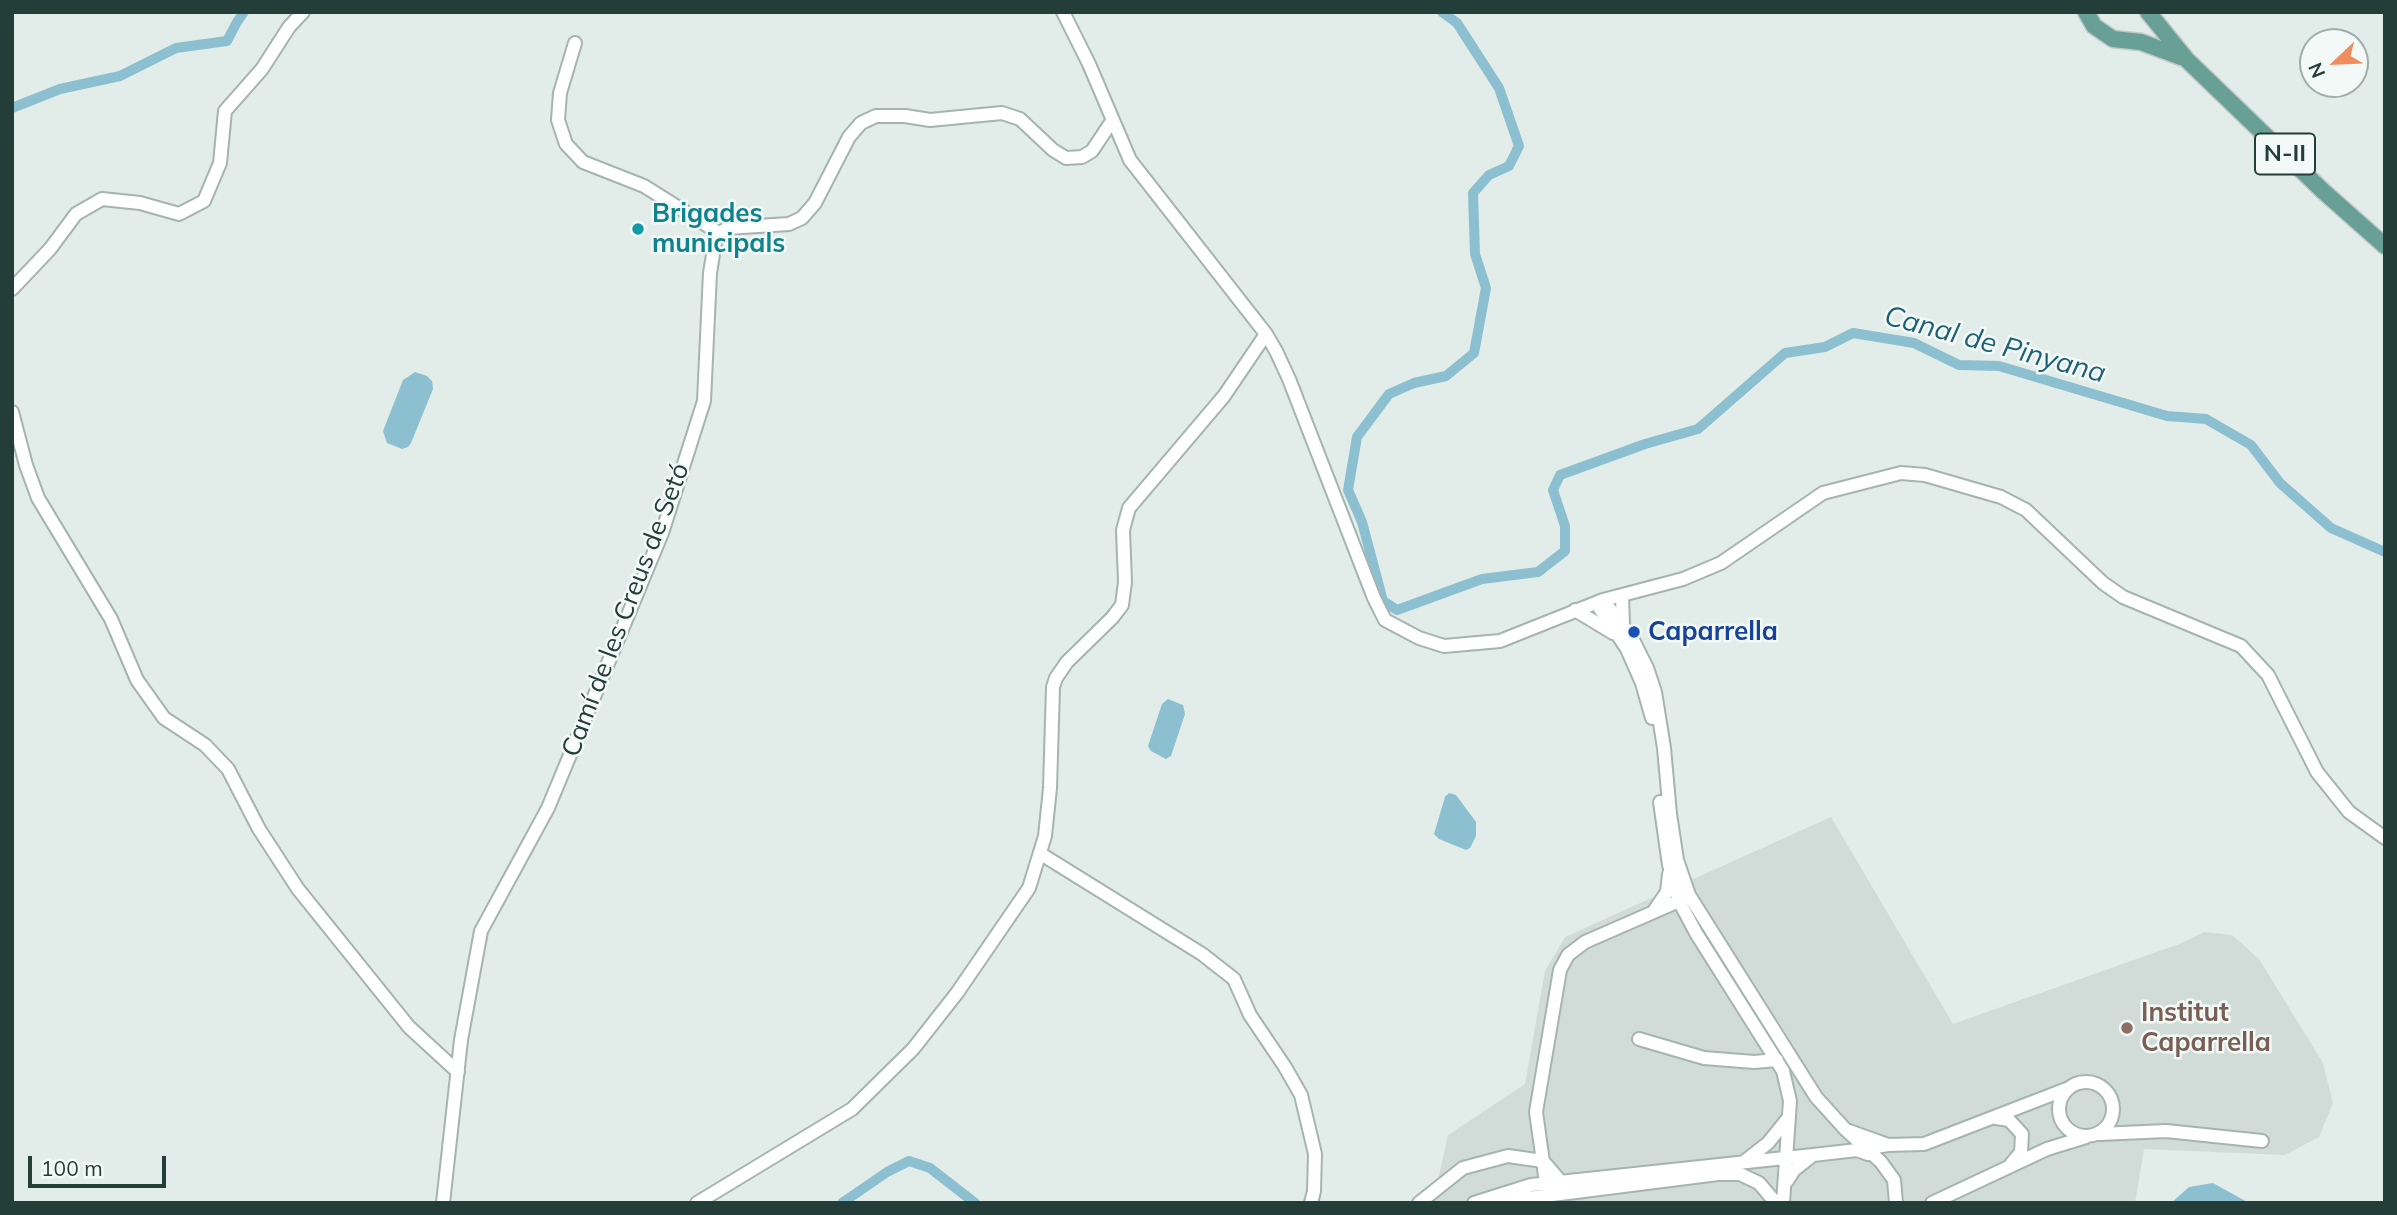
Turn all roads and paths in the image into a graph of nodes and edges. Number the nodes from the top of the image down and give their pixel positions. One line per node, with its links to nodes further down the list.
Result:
1 (303, 12): 11 (street)
2 (1063, 12): 8 (street)
3 (2086, 13): 5 (main road, N-II)
4 (2149, 14): 5 (main road, N-II); 7 (main road, N-II)
5 (2133, 40): 7 (main road, N-II)
6 (575, 44): 9 (street)
7 (2187, 60): 10 (main road, N-II)
8 (1112, 121): 9 (street); 12 (street)
9 (719, 233): 28 (street, Camí de les Creus de Setó)
10 (2385, 246)
11 (12, 289)
12 (1266, 334): 16 (street); 19 (street)
13 (12, 412): 28 (street)
14 (1622, 595): 15 (street); 17 (street); 18 (street)
15 (1600, 602): 16 (street); 17 (street)
16 (1575, 610): 17 (street)
17 (1620, 630): 20 (street); 21 (street)
18 (2385, 838)
19 (1041, 854): 46 (street); 49 (street)
20 (1669, 865): 22 (street); 23 (street)
21 (1682, 874): 22 (street); 24 (street)
22 (1679, 901): 23 (street); 24 (street); 25 (street)
23 (1654, 912): 25 (street); 39 (street)
24 (1704, 919): 32 (street)
25 (1692, 925): 27 (street)
26 (1639, 1039): 27 (street)
27 (1777, 1060): 30 (street)
28 (458, 1072): 48 (street, Camí de les Creus de Setó)
29 (2069, 1088): 31 (street); 33 (street); 33 (street)
30 (1789, 1117): 38 (street); 40 (street)
31 (1995, 1118): 35 (street); 41 (street)
32 (1845, 1129): 35 (street); 36 (street)
33 (2093, 1136): 34 (street); 41 (street)
34 (2262, 1141)
35 (1888, 1145): 36 (street)
36 (1866, 1152): 37 (street); 55 (street)
37 (1813, 1155): 38 (street); 43 (street)
38 (1787, 1158): 40 (street); 43 (street)
39 (1543, 1161): 42 (street); 44 (street); 45 (street); 51 (street)
40 (1743, 1162): 42 (street)
41 (2011, 1164): 56 (street)
42 (1561, 1181): 45 (street)
43 (1784, 1184): 54 (street)
44 (1531, 1185): 45 (street); 52 (street)
45 (1550, 1189): 47 (street); 53 (street)
46 (1312, 1197): 50 (street)
47 (1496, 1202)
48 (443, 1203)
49 (697, 1203)
50 (1324, 1203)
51 (1419, 1203)
52 (1474, 1203)
53 (1776, 1203)
54 (1783, 1203)
55 (1896, 1203)
56 (1932, 1203)

